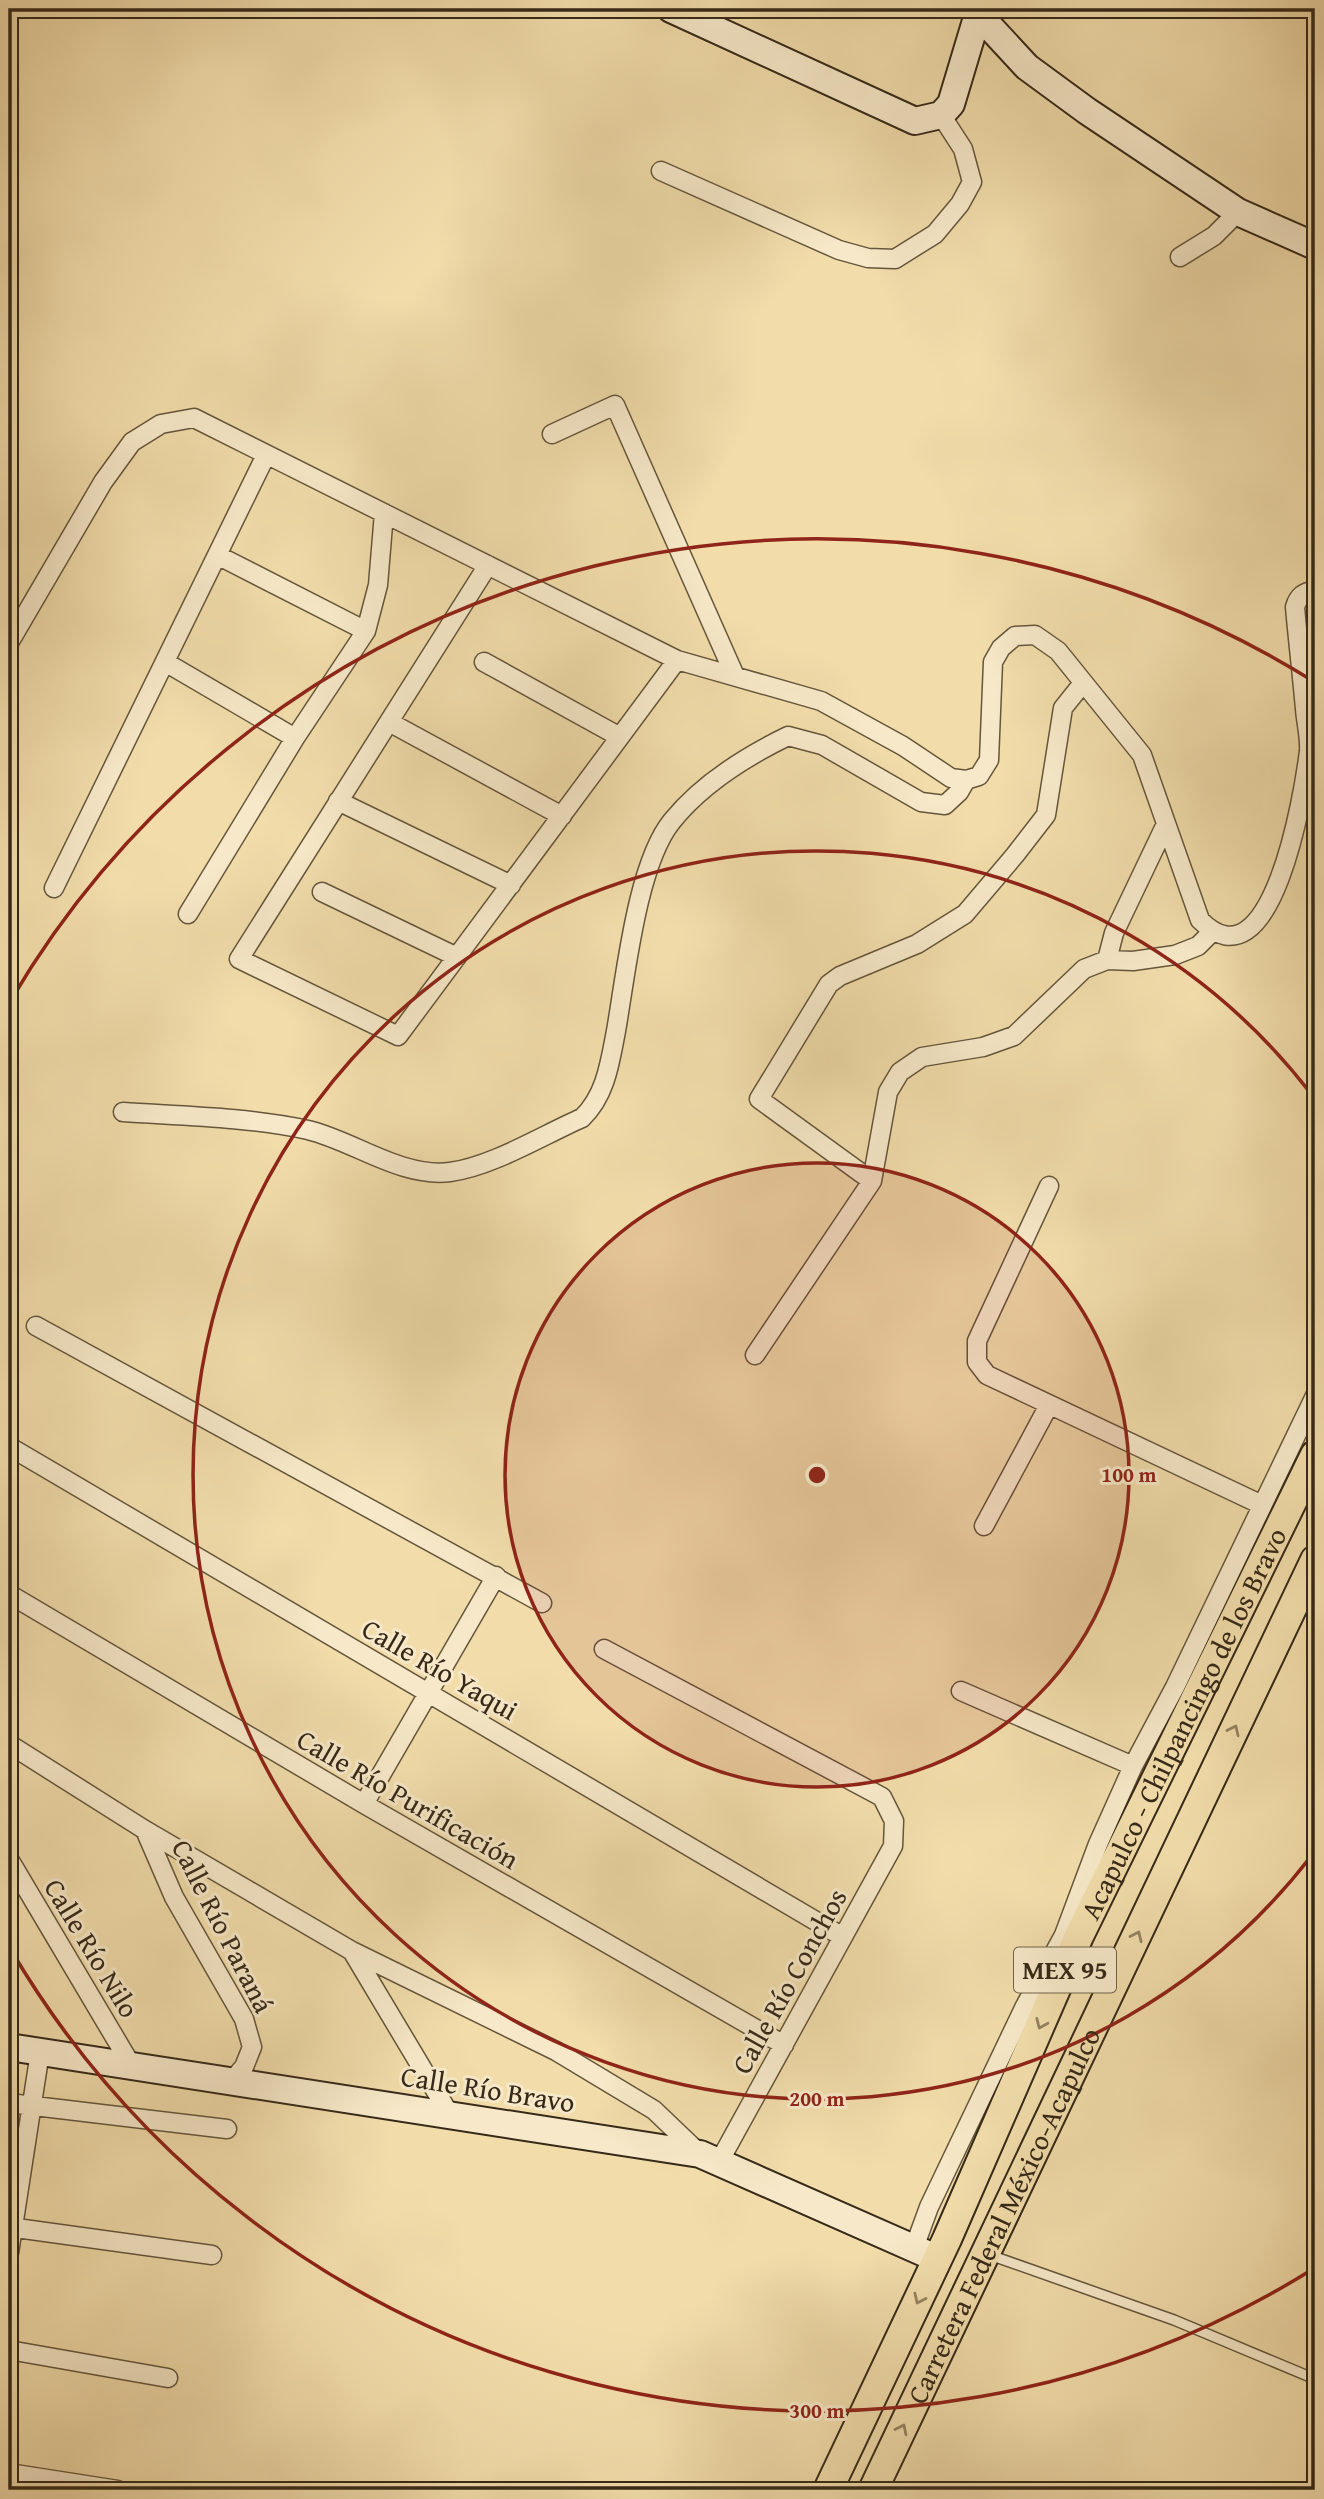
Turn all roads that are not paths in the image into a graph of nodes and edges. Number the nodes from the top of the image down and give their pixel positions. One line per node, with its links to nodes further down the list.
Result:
1 (671, 9): 3 (street)
2 (977, 12): 4 (street); 6 (street)
3 (706, 16): 4 (street)
4 (941, 115): 5 (street)
5 (661, 171)
6 (1238, 212): 7 (street); 8 (street)
7 (1315, 246)
8 (1180, 257)
9 (552, 434): 20 (street)
10 (266, 455): 11 (street); 12 (street); 16 (street)
11 (384, 513): 13 (street); 15 (street)
12 (217, 555): 15 (street); 18 (street)
13 (488, 565): 17 (street); 22 (street)
14 (1315, 590): 33 (street)
15 (366, 631): 24 (street)
16 (9, 643)
17 (677, 660): 20 (street); 23 (street)
18 (165, 662): 24 (street); 30 (street)
19 (484, 662): 23 (street)
20 (734, 676): 25 (street)
21 (1083, 683): 25 (street); 28 (street); 37 (street)
22 (389, 722): 26 (street); 27 (street)
23 (620, 737): 27 (street)
24 (295, 738): 32 (street)
25 (965, 780): 36 (street)
26 (338, 801): 29 (street); 34 (street)
27 (562, 816): 29 (street)
28 (1166, 824): 33 (street); 35 (street)
29 (511, 884): 34 (street)
30 (54, 888)
31 (322, 892): 34 (street)
32 (188, 914)
33 (1212, 932): 35 (street)
34 (457, 957)
35 (1107, 960): 37 (street)
36 (123, 1112)
37 (872, 1181): 40 (street)
38 (1049, 1186): 42 (street)
39 (36, 1326): 48 (street)
40 (755, 1355)
41 (1315, 1396): 45 (street)
42 (1049, 1405): 45 (street); 46 (street)
43 (10, 1447): 53 (street, Calle Río Yaqui)
44 (1315, 1455): 73 (main road, Acapulco - Chilpancingo de los Bravo / MEX 95, one-way to 73)
45 (1262, 1505): 55 (street)
46 (984, 1526)
47 (1315, 1560): 74 (main road, Carretera Federal México-Acapulco / MEX 95, one-way to 47)
48 (496, 1576): 50 (street); 53 (street)
49 (9, 1594): 56 (street, Calle Río Purificación)
50 (542, 1603)
51 (604, 1648): 59 (street, Calle Río Conchos)
52 (961, 1691): 55 (street)
53 (427, 1692): 56 (street); 59 (street, Calle Río Yaqui)
54 (9, 1744): 57 (street)
55 (1133, 1766): 73 (street)
56 (364, 1804): 61 (street, Calle Río Purificación)
57 (145, 1830): 60 (street); 65 (street, Calle Río Paraná)
58 (9, 1859): 64 (street, Calle Río Nilo)
59 (843, 1937): 61 (street, Calle Río Conchos)
60 (352, 1951): 68 (street); 70 (street)
61 (784, 2045): 70 (street, Calle Río Conchos)
62 (9, 2047): 63 (street, Calle Río Bravo)
63 (40, 2052): 64 (street, Calle Río Bravo); 67 (street)
64 (130, 2063): 65 (street, Calle Río Bravo)
65 (231, 2082): 68 (street, Calle Río Bravo)
66 (9, 2103): 67 (street)
67 (32, 2106): 69 (street); 71 (street)
68 (450, 2115): 70 (street, Calle Río Bravo)
69 (227, 2129)
70 (709, 2158): 73 (street, Calle Río Bravo)
71 (11, 2227): 72 (street); 75 (street)
72 (9, 2253)
73 (926, 2253): 81 (main road, Acapulco - Chilpancingo de los Bravo / MEX 95, one-way to 81)
74 (985, 2254): 78 (lane); 82 (main road, Carretera Federal México-Acapulco / MEX 95, one-way to 74)
75 (212, 2255)
76 (9, 2350): 77 (street)
77 (168, 2378)
78 (1315, 2379)
79 (9, 2473): 80 (street)
80 (118, 2490)
81 (828, 2490)
82 (873, 2490)

